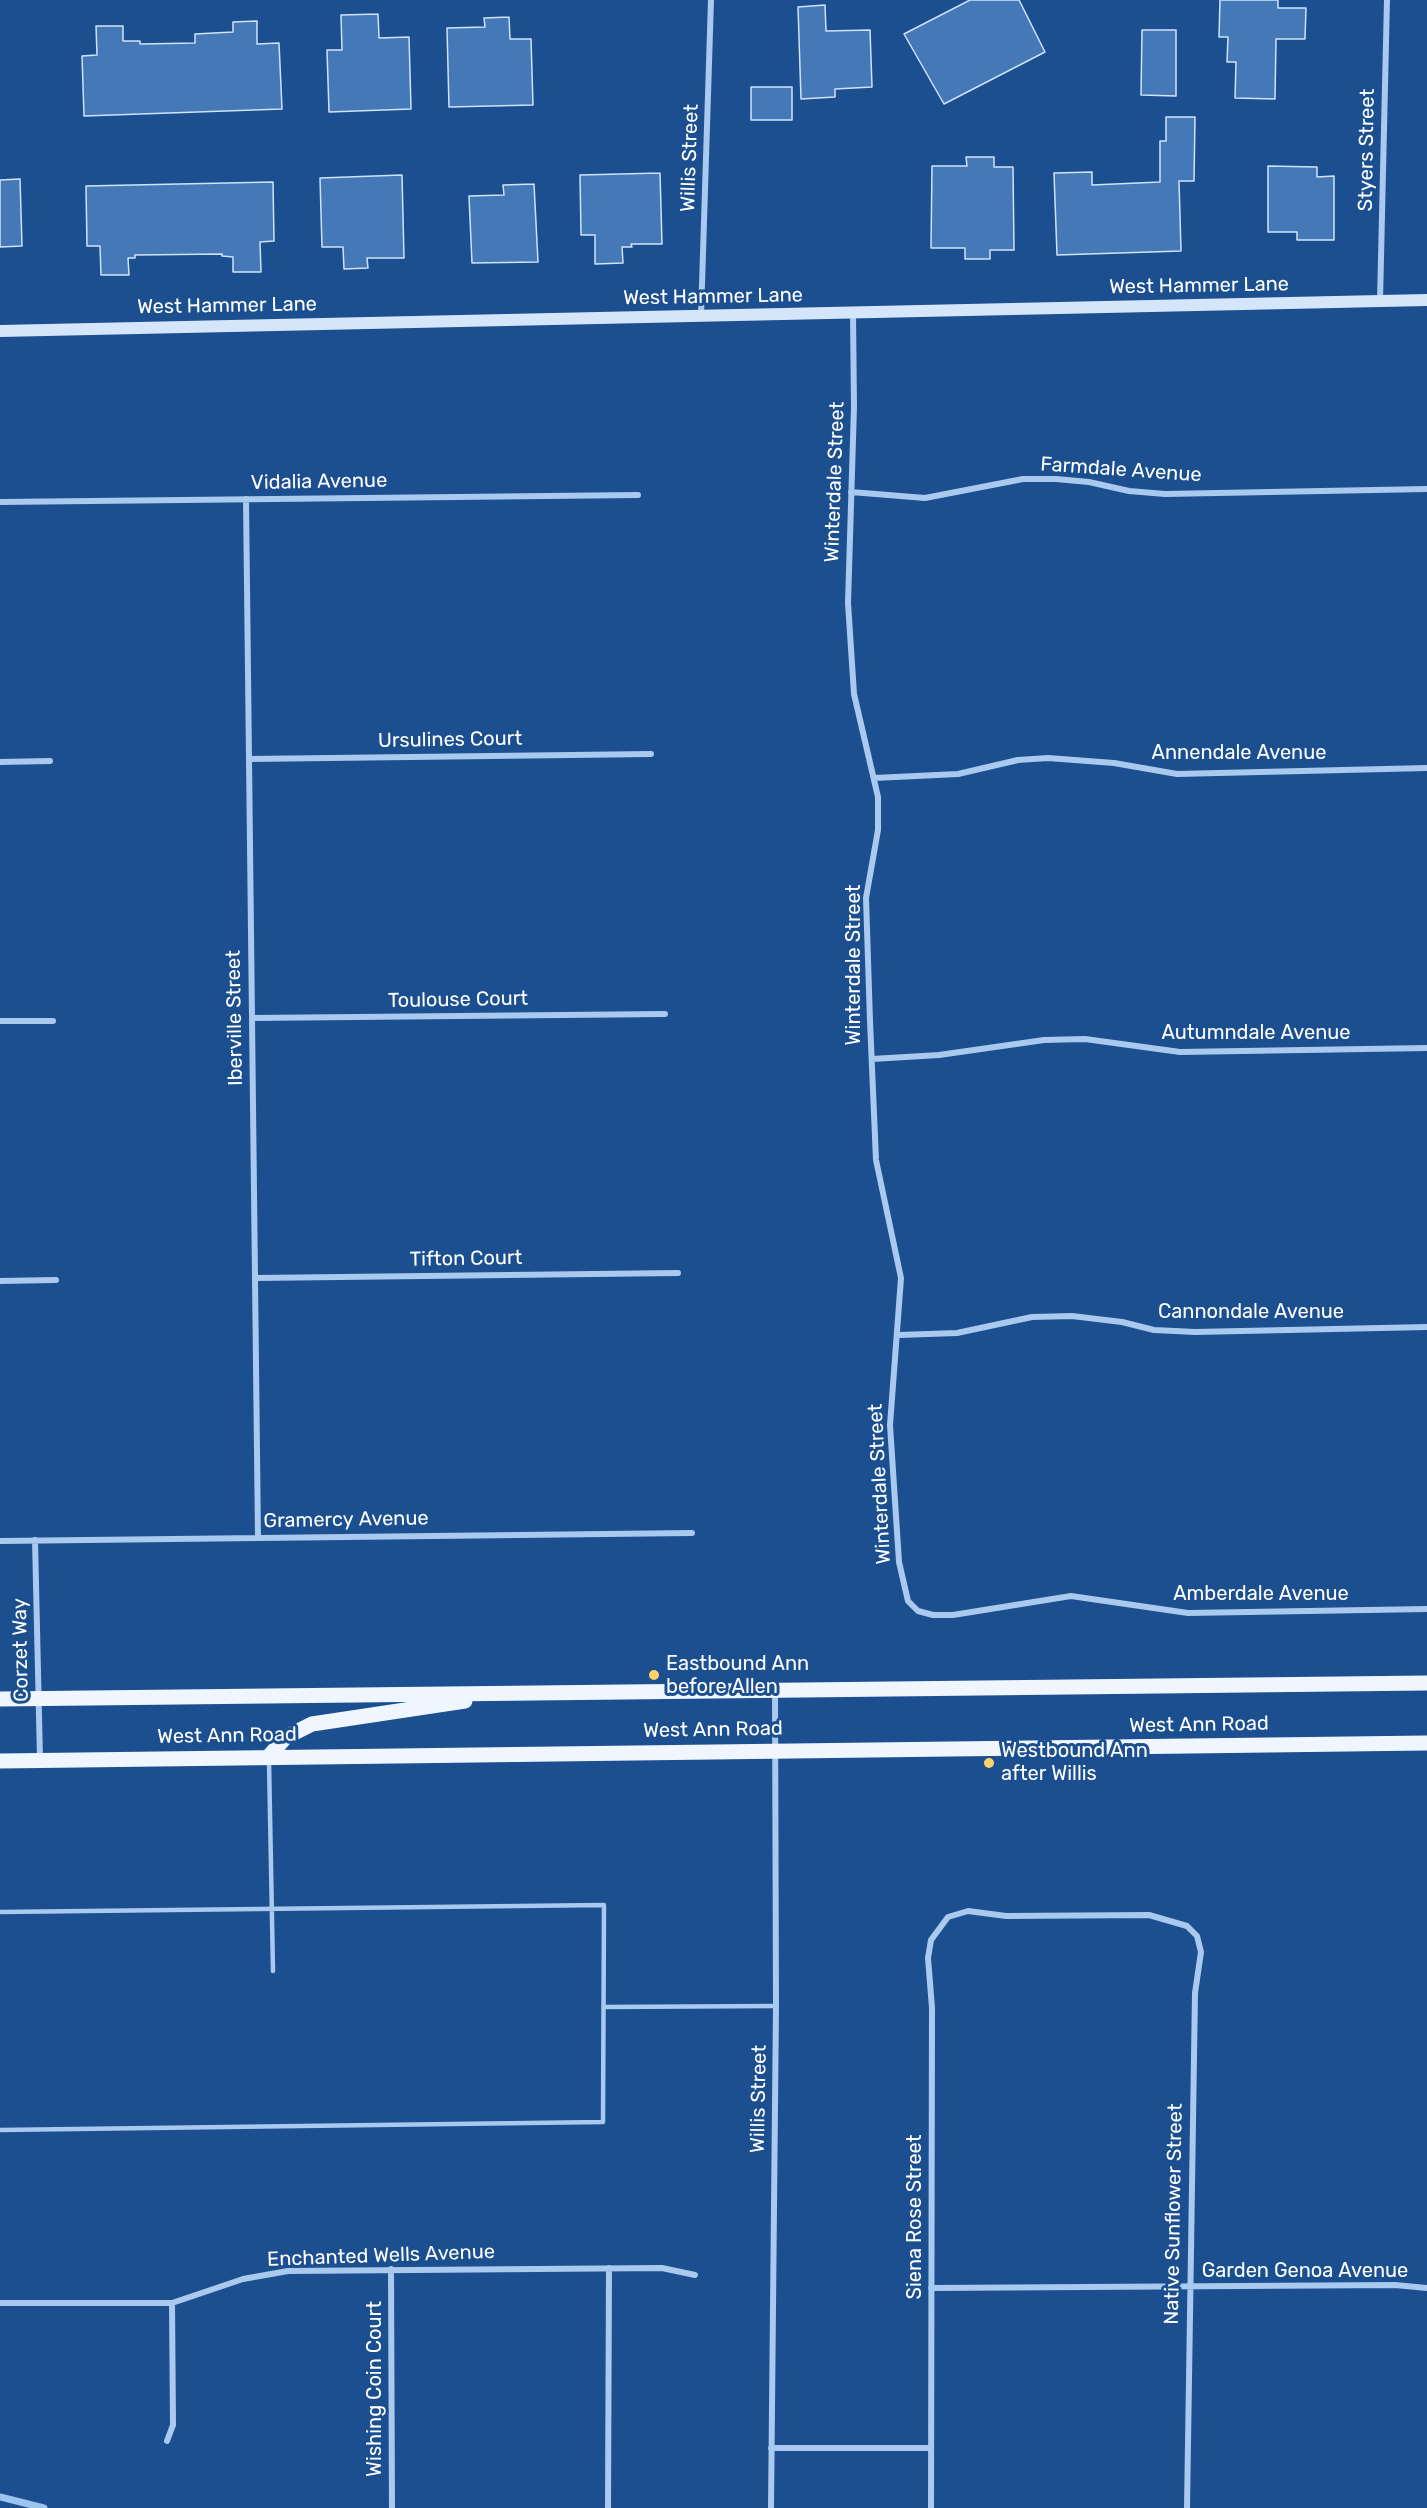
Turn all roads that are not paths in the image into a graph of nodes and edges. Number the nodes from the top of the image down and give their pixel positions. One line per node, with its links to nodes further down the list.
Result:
1 (711, 0): 6 (street, Willis Street)
2 (1387, 0): 4 (street, Styers Street)
3 (1427, 300): 4 (street, West Hammer Lane)
4 (1380, 301): 5 (street, West Hammer Lane)
5 (853, 314): 6 (street, West Hammer Lane); 9 (street, Winterdale Street)
6 (701, 316): 7 (street, West Hammer Lane)
7 (0, 330)
8 (1427, 489): 9 (street, Farmdale Avenue)
9 (851, 492): 18 (street, Winterdale Street)
10 (638, 495): 11 (street, Vidalia Avenue)
11 (246, 499): 12 (street, Vidalia Avenue); 14 (street, Iberville Street)
12 (0, 502)
13 (651, 754): 14 (street, Ursulines Court)
14 (249, 759): 20 (street, Iberville Street)
15 (50, 761): 16 (street)
16 (0, 762)
17 (1427, 768): 18 (street, Annendale Avenue)
18 (873, 778): 24 (street, Winterdale Street)
19 (665, 1014): 20 (street, Toulouse Court)
20 (252, 1018): 26 (street, Iberville Street)
21 (0, 1021): 22 (street)
22 (53, 1021)
23 (1427, 1048): 24 (street, Autumndale Avenue)
24 (872, 1059): 30 (street, Winterdale Street)
25 (678, 1273): 26 (street, Tifton Court)
26 (255, 1278): 32 (street, Iberville Street)
27 (56, 1280): 28 (street)
28 (0, 1281)
29 (1427, 1327): 30 (street, Cannondale Avenue)
30 (899, 1335): 36 (street, Winterdale Street)
31 (692, 1533): 32 (street, Gramercy Avenue)
32 (258, 1538): 33 (street, Gramercy Avenue)
33 (35, 1540): 34 (street, Gramercy Avenue); 41 (street, Corzet Way)
34 (0, 1541)
35 (1427, 1609): 36 (street, Amberdale Avenue)
36 (918, 1611)
37 (1427, 1683): 38 (main road, West Ann Road)
38 (775, 1690): 39 (main road, West Ann Road); 43 (street, Willis Street)
39 (522, 1693): 41 (main road, West Ann Road); 44 (main road)
40 (0, 1699): 41 (main road, West Ann Road)
41 (38, 1699): 45 (street, Corzet Way)
42 (1427, 1743): 43 (main road, West Ann Road)
43 (775, 1751): 44 (main road, West Ann Road); 51 (street, Willis Street)
44 (269, 1756): 45 (main road, West Ann Road); 47 (lane)
45 (40, 1760): 46 (main road, West Ann Road)
46 (0, 1761)
47 (272, 1909): 48 (lane); 50 (lane); 52 (lane)
48 (0, 1912)
49 (939, 1928): 57 (street, Native Sunflower Street); 58 (street, Siena Rose Street)
50 (273, 1971)
51 (776, 2006): 52 (lane); 63 (street, Willis Street)
52 (604, 2007): 53 (lane)
53 (0, 2130)
54 (609, 2268): 55 (street, Enchanted Wells Avenue); 56 (street, Enchanted Wells Avenue); 66 (street)
55 (391, 2269): 61 (street, Enchanted Wells Avenue); 65 (street, Wishing Coin Court)
56 (695, 2274)
57 (1189, 2287): 58 (street, Garden Genoa Avenue); 59 (street, Garden Genoa Avenue); 69 (street, Native Sunflower Street)
58 (931, 2288): 64 (street, Siena Rose Street)
59 (1427, 2288)
60 (0, 2303): 61 (street, Enchanted Wells Avenue)
61 (172, 2303): 62 (street)
62 (167, 2441)
63 (771, 2448): 64 (street); 67 (street, Willis Street)
64 (931, 2448): 68 (street, Siena Rose Street)
65 (392, 2508)
66 (608, 2508)
67 (771, 2508)
68 (931, 2508)
69 (1187, 2508)

